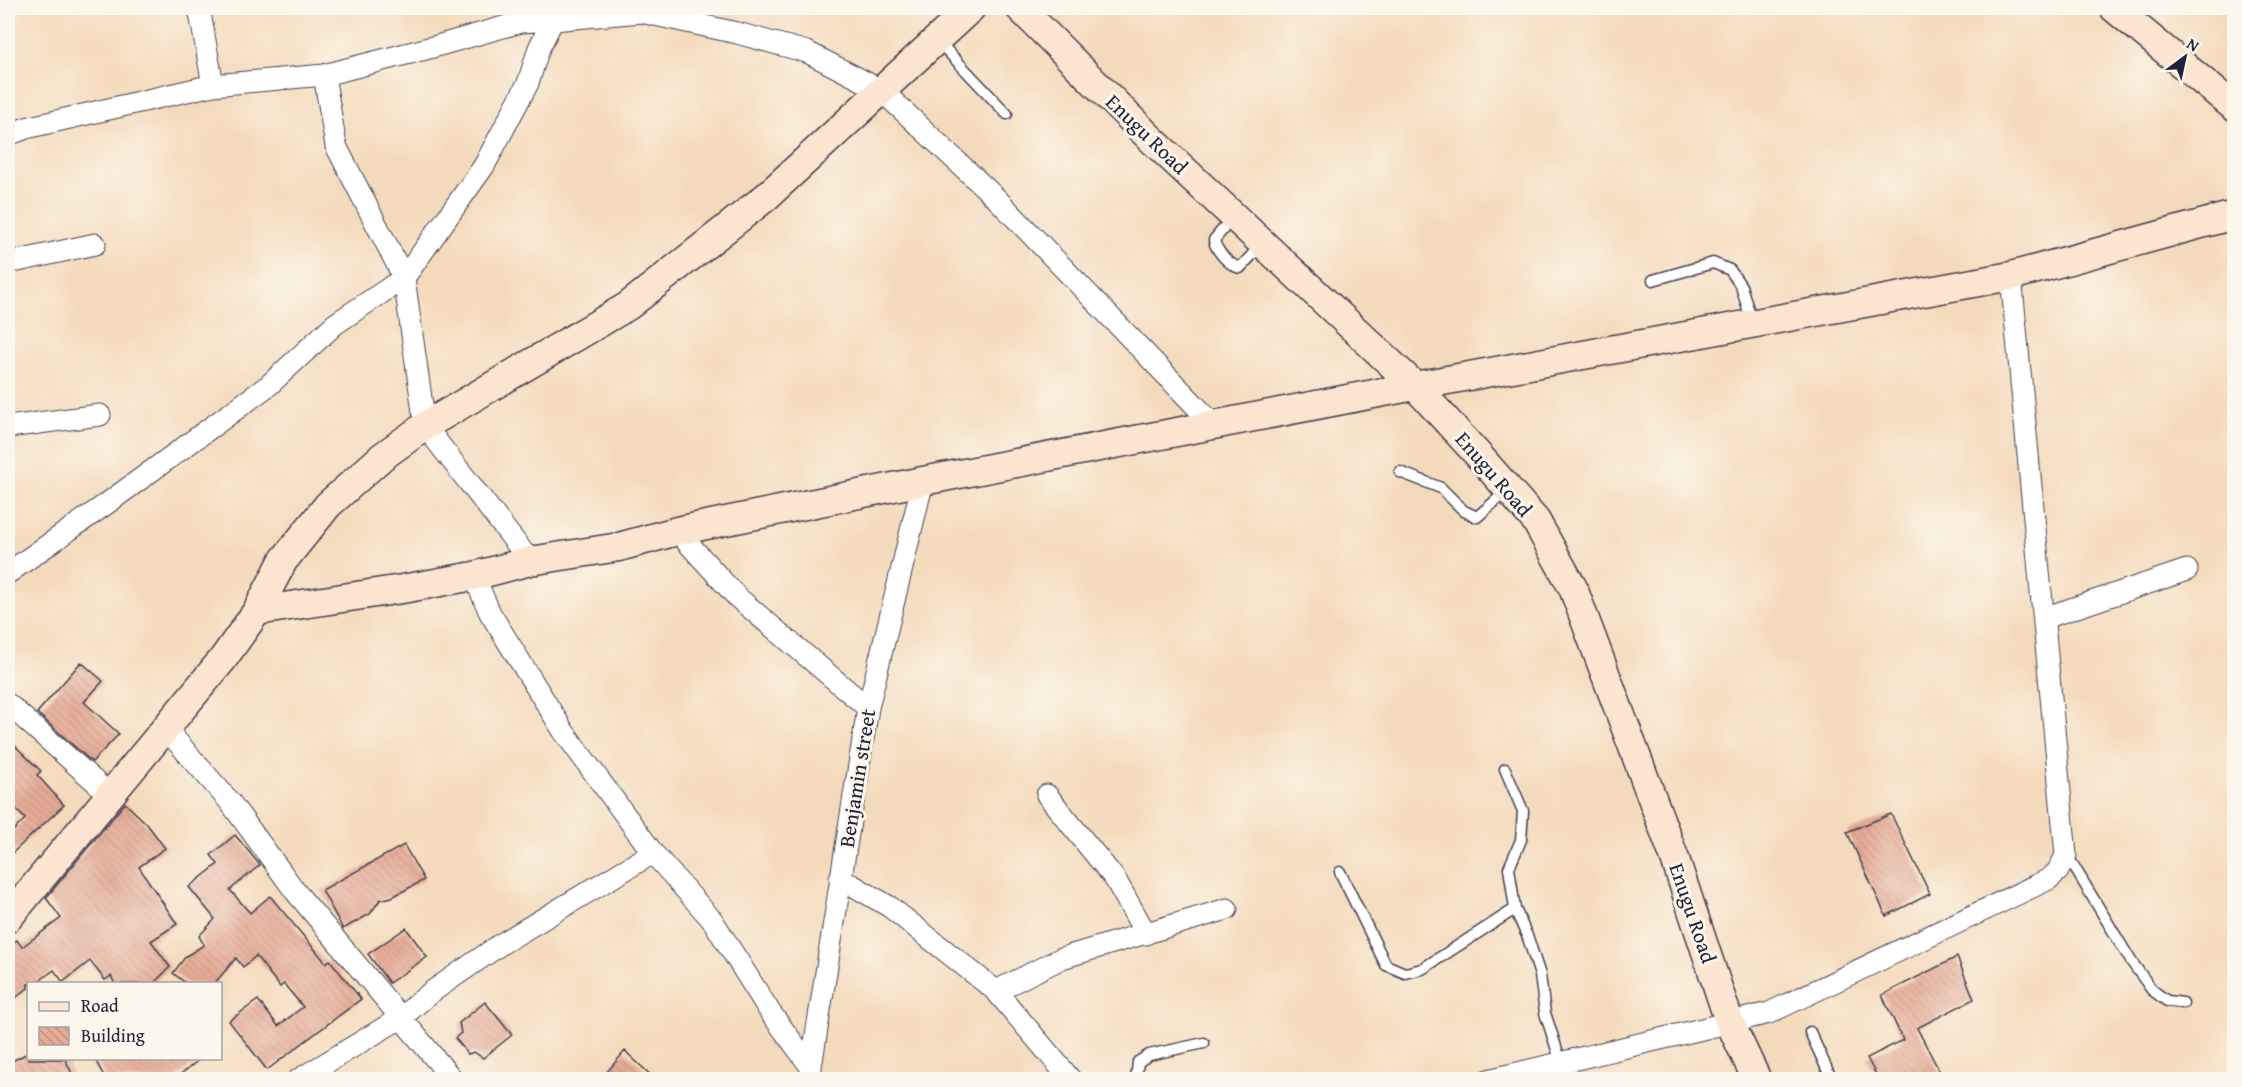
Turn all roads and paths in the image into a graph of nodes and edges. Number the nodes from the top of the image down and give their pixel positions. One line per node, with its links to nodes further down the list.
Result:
1 (198, 8): 10 (street)
2 (971, 8): 8 (street)
3 (1020, 8): 22 (street, Enugu Road)
4 (2114, 8): 12 (street)
5 (597, 12): 7 (street); 11 (street)
6 (520, 15): 7 (street); 9 (street)
7 (553, 20): 19 (street)
8 (937, 40): 11 (street); 13 (lane)
9 (324, 75): 10 (street); 19 (street)
10 (213, 85): 14 (street)
11 (881, 90): 24 (street); 25 (street)
12 (2235, 107)
13 (1007, 114)
14 (8, 135)
15 (2235, 215): 18 (street)
16 (95, 244): 17 (street)
17 (8, 261)
18 (2011, 276): 21 (street); 36 (street)
19 (404, 278): 25 (street); 33 (street)
20 (1653, 280): 21 (lane)
21 (1752, 324): 22 (street)
22 (1415, 386): 24 (street); 29 (street, Enugu Road)
23 (100, 415): 26 (street)
24 (1214, 425): 28 (street)
25 (425, 426): 31 (street); 35 (street)
26 (8, 427)
27 (1400, 472): 29 (lane)
28 (923, 481): 30 (street); 38 (street, Benjamin street)
29 (1509, 490): 54 (street, Enugu Road)
30 (677, 531): 31 (street); 38 (street)
31 (530, 561): 34 (street)
32 (2187, 570): 36 (street)
33 (8, 573)
34 (474, 576): 35 (street); 43 (street)
35 (257, 611): 39 (street)
36 (2044, 618): 44 (street)
37 (8, 704): 41 (street)
38 (868, 708): 46 (street, Benjamin street)
39 (166, 729): 41 (street); 53 (street)
40 (1505, 769): 48 (lane)
41 (109, 794): 49 (street)
42 (1047, 795): 50 (street)
43 (653, 853): 53 (street); 58 (street)
44 (2066, 855): 52 (lane); 54 (street)
45 (1340, 872): 48 (lane)
46 (840, 878): 51 (street); 58 (street, Benjamin street)
47 (1227, 909): 50 (street)
48 (1515, 909): 57 (lane)
49 (8, 918)
50 (1146, 934): 51 (street)
51 (996, 991): 62 (street)
52 (2183, 1003)
53 (402, 1017): 60 (street); 61 (street)
54 (1730, 1021): 57 (street); 64 (street, Enugu Road)
55 (1810, 1032): 65 (lane)
56 (1204, 1043): 63 (lane)
57 (1561, 1062): 59 (street)
58 (811, 1073)
59 (1502, 1078)
60 (298, 1080)
61 (453, 1080)
62 (1071, 1080)
63 (1136, 1080)
64 (1757, 1080)
65 (1832, 1080)

